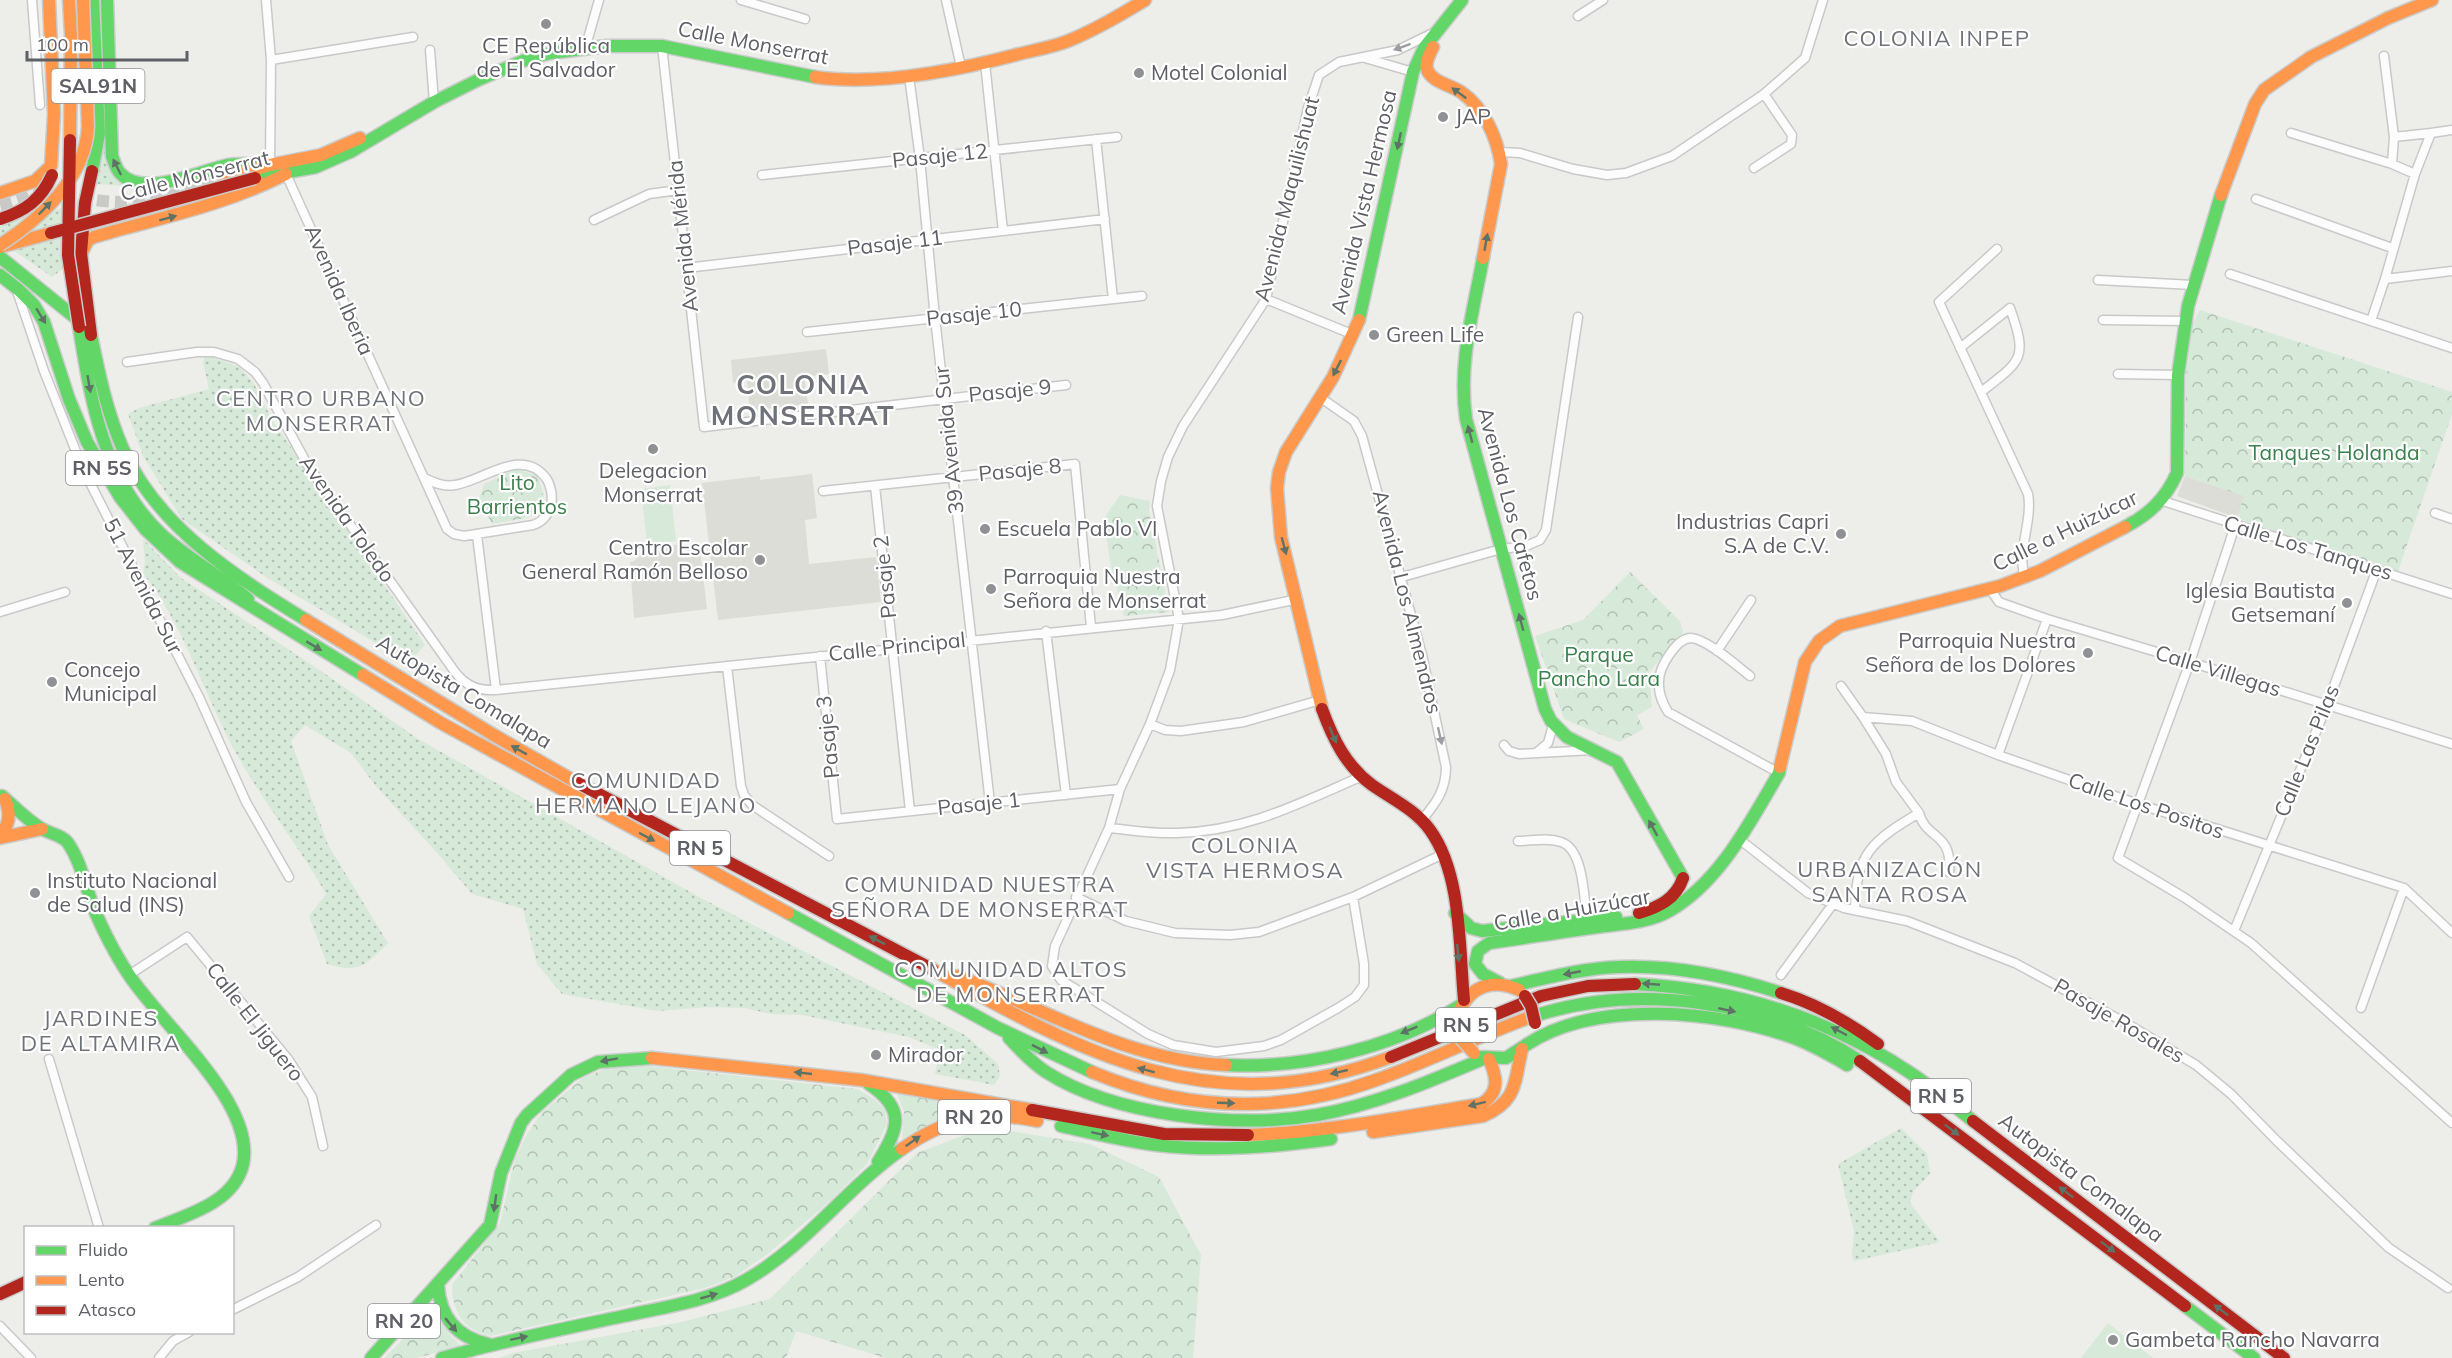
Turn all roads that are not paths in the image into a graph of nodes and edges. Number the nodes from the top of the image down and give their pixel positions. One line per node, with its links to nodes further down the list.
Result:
1 (32, 0): 33 (street)
2 (49, 0): 49 (main road)
3 (69, 0): 41 (main road, SAL91N)
4 (83, 0): 63 (main road, one-way to 4, bridge)
5 (93, 0): 50 (main road, SAL91N)
6 (107, 0): 47 (main road, one-way to 6)
7 (266, 0): 25 (street)
8 (599, 0): 21 (street)
9 (741, 0): 17 (street)
10 (946, 0): 27 (street)
11 (1145, 0): 26 (main road, Calle Monserrat)
12 (1462, 0): 18 (main road, Avenida Vista Hermosa)
13 (1603, 0): 16 (street)
14 (1823, 0): 31 (street)
15 (2432, 0): 74 (main road, Calle a Huizúcar)
16 (1578, 15)
17 (805, 19)
18 (1440, 29): 24 (street, Avenida Maquilishuat, one-way to 24); 28 (main road, Avenida Vista Hermosa); 30 (main road)
19 (413, 37): 25 (street)
20 (662, 46): 21 (main road, Calle Monserrat); 29 (main road, Calle Monserrat); 55 (street, Avenida Mérida)
21 (585, 49): 32 (main road, Calle Monserrat)
22 (430, 50): 32 (street)
23 (2384, 56): 40 (street)
24 (1361, 58): 28 (street, Avenida Maquilishuat); 78 (street, Avenida Maquilishuat)
25 (271, 60): 47 (street)
26 (985, 63): 27 (main road, Calle Monserrat); 43 (street)
27 (961, 68): 29 (main road, Calle Monserrat)
28 (1413, 72): 34 (main road, Avenida Vista Hermosa)
29 (909, 76): 45 (street, 39 Avenida Sur)
30 (1432, 76): 34 (main road); 44 (main road, one-way to 30)
31 (1764, 94): 44 (street); 48 (street)
32 (434, 102): 35 (main road, Calle Monserrat)
33 (40, 105)
34 (1405, 113): 86 (main road, Avenida Vista Hermosa, one-way to 86)
35 (393, 128): 47 (main road, Calle Monserrat); 51 (main road, Calle Monserrat)
36 (2452, 130): 37 (street)
37 (2430, 132): 40 (street); 52 (street)
38 (2291, 133): 46 (street)
39 (1117, 137): 42 (street, Pasaje 12)
40 (2394, 137): 46 (street)
41 (70, 140): 116 (main road, RN 5, one-way to 116, bridge)
42 (1096, 140): 43 (street, Pasaje 12); 59 (street)
43 (994, 150): 45 (street, Pasaje 12); 61 (street)
44 (1500, 152): 106 (main road, Avenida Los Cafetos, one-way to 44)
45 (920, 159): 53 (street, Pasaje 12); 62 (street, 39 Avenida Sur)
46 (2392, 164): 52 (street)
47 (270, 165): 54 (main road, Calle Monserrat)
48 (1754, 168)
49 (52, 169): 56 (main road); 58 (main road, bridge)
50 (92, 171): 66 (main road, RN 5, bridge)
51 (286, 174): 63 (main road, Calle Monserrat, bridge); 66 (main road, one-way to 51); 98 (street, Avenida Iberia)
52 (2415, 174): 64 (street)
53 (762, 175)
54 (224, 178)
55 (678, 190): 60 (street); 68 (street, Avenida Mérida)
56 (0, 194)
57 (2256, 199): 64 (street)
58 (0, 219)
59 (1105, 219): 61 (street, Pasaje 11); 77 (street)
60 (594, 220)
61 (1003, 231): 62 (street, Pasaje 11)
62 (928, 239): 68 (street, Pasaje 11); 80 (street, 39 Avenida Sur)
63 (0, 246)
64 (2392, 248): 72 (street)
65 (1997, 249): 87 (street)
66 (80, 256): 85 (main road, RN 5)
67 (0, 257): 85 (main road)
68 (686, 268): 96 (street, Avenida Mérida)
69 (2452, 271): 72 (street)
70 (2230, 274): 83 (street)
71 (0, 275): 75 (main road, RN 5S)
72 (2385, 279): 83 (street)
73 (2098, 280): 74 (street)
74 (2193, 285): 82 (main road, Calle a Huizúcar)
75 (16, 287): 116 (main road, RN 5S, one-way to 116); 160 (street, 51 Avenida Sur)
76 (1142, 296): 77 (street, Pasaje 10)
77 (1113, 299): 80 (street, Pasaje 10)
78 (1266, 299): 86 (street); 117 (street, Avenida Maquilishuat)
79 (1578, 317): 106 (street)
80 (935, 318): 84 (street, Pasaje 10); 95 (street, 39 Avenida Sur)
81 (2103, 320): 82 (street)
82 (2185, 321): 91 (main road, Calle a Huizúcar)
83 (2371, 321): 88 (street)
84 (807, 332)
85 (91, 335): 173 (main road, Autopista Comalapa / RN 5, one-way to 85)
86 (1354, 335): 94 (main road, Avenida Vista Hermosa, one-way to 94)
87 (1960, 348): 93 (street); 93 (street)
88 (2452, 348)
89 (127, 362): 129 (street, Avenida Toledo)
90 (2118, 374): 91 (street)
91 (2178, 375): 101 (main road, Calle a Huizúcar)
92 (1066, 385): 95 (street, Pasaje 9)
93 (1981, 392): 109 (street)
94 (1322, 398): 108 (street, Avenida Los Almendros); 113 (main road, Avenida Vista Hermosa, one-way to 113)
95 (944, 399): 96 (street, Pasaje 9); 97 (street, 39 Avenida Sur)
96 (704, 426)
97 (953, 477): 99 (street, Pasaje 8); 119 (street, Pasaje 8); 121 (street, 39 Avenida Sur)
98 (424, 478): 105 (street, Avenida Iberia); 105 (street, Avenida Iberia)
99 (875, 486): 100 (street, Pasaje 8); 122 (street, Pasaje 2)
100 (823, 491)
101 (2163, 501): 104 (street, Calle Los Tanques); 109 (main road, Calle a Huizúcar)
102 (2435, 513): 103 (street)
103 (2452, 519)
104 (2235, 526): 107 (street, Calle Los Tanques); 125 (street)
105 (477, 534): 129 (street)
106 (1501, 549): 108 (street); 134 (main road, Avenida Los Cafetos, one-way to 106)
107 (2377, 570): 112 (street, Calle Los Tanques); 131 (street, Calle Las Pilas)
108 (1402, 577): 150 (street, Avenida Los Almendros, one-way to 150)
109 (2025, 577): 110 (main road, Calle a Huizúcar)
110 (1990, 589): 118 (street, Calle Villegas); 140 (main road, Calle a Huizúcar)
111 (64, 592): 115 (street)
112 (2452, 594)
113 (1298, 599): 117 (street, Calle Principal); 130 (main road, Avenida Vista Hermosa)
114 (1751, 600): 123 (street)
115 (0, 612)
116 (264, 615): 179 (main road, Autopista Comalapa / RN 5, one-way to 179)
117 (1179, 619): 119 (street, Calle Principal); 133 (street, Avenida Maquilishuat)
118 (2047, 619): 125 (street, Calle Villegas); 139 (street)
119 (1091, 627): 120 (street, Calle Principal)
120 (1046, 632): 121 (street, Calle Principal); 144 (street)
121 (972, 639): 122 (street, Calle Principal); 145 (street, 39 Avenida Sur)
122 (893, 648): 124 (street, Calle Principal); 147 (street, Pasaje 2)
123 (1717, 651): 127 (street); 140 (street)
124 (820, 656): 126 (street, Calle Principal); 149 (street, Pasaje 3)
125 (2190, 662): 131 (street, Calle Villegas); 146 (street)
126 (727, 666): 129 (street, Calle Principal); 158 (street)
127 (1750, 676)
128 (1841, 686): 132 (street)
129 (496, 690)
130 (1320, 700): 133 (street); 141 (main road, Avenida Vista Hermosa, one-way to 141)
131 (2327, 705): 135 (street, Calle Villegas); 156 (street, Calle Las Pilas)
132 (1863, 717): 139 (street, Calle Los Positos); 148 (street)
133 (1150, 724): 142 (street, Avenida Maquilishuat)
134 (1553, 725): 137 (main road); 138 (street)
135 (2452, 744)
136 (1504, 745): 138 (street)
137 (1595, 750): 138 (street); 162 (main road, one-way to 137)
138 (1533, 754)
139 (1998, 755): 146 (street, Calle Los Positos)
140 (1779, 774): 154 (main road, Calle a Huizúcar)
141 (1360, 777): 150 (main road, Avenida Vista Hermosa); 151 (street)
142 (1120, 789): 144 (street, Pasaje 1); 151 (street, Avenida Maquilishuat)
143 (1, 795): 152 (main road); 153 (main road)
144 (1066, 795): 145 (street, Pasaje 1)
145 (990, 803): 147 (street, Pasaje 1)
146 (2138, 804): 156 (street, Calle Los Positos); 171 (street)
147 (910, 811): 149 (street, Pasaje 1)
148 (1919, 813): 159 (street); 168 (street)
149 (837, 819)
150 (1422, 820): 157 (main road, Avenida Vista Hermosa)
151 (1109, 828): 164 (street, Avenida Maquilishuat)
152 (42, 829): 153 (main road); 174 (main road)
153 (0, 837)
154 (1739, 839): 161 (main road, Calle a Huizúcar); 166 (street, Pasaje Rosales)
155 (1518, 841): 170 (street)
156 (2268, 846): 163 (street, Calle Los Positos); 171 (street, Calle Las Pilas)
157 (1443, 854): 165 (street); 169 (main road, Avenida Vista Hermosa)
158 (829, 856)
159 (1949, 872)
160 (290, 877)
161 (1708, 879): 162 (main road); 167 (main road, Calle a Huizúcar)
162 (1682, 883): 167 (main road); 170 (main road, Calle a Huizúcar)
163 (2404, 888): 172 (street, Calle Los Positos); 178 (street)
164 (1076, 897): 165 (street); 165 (street, Avenida Maquilishuat)
165 (1353, 897)
166 (1833, 904): 168 (street, Pasaje Rosales); 175 (street)
167 (1673, 908): 176 (main road, Calle a Huizúcar)
168 (1855, 910): 194 (street, Pasaje Rosales)
169 (1455, 912): 170 (main road, Calle a Huizúcar); 177 (main road, Avenida Vista Hermosa, one-way to 177)
170 (1587, 920)
171 (2234, 931): 186 (street)
172 (2452, 933)
173 (920, 962): 177 (main road, one-way to 173); 183 (main road, Autopista Comalapa / RN 5, one-way to 173)
174 (129, 975): 187 (street, Calle El Jiguero); 191 (main road)
175 (1781, 975)
176 (1506, 985): 177 (main road); 180 (main road, RN 20, bridge); 183 (main road, one-way to 176)
177 (1463, 1002): 181 (main road, RN 20, bridge)
178 (2361, 1008)
179 (998, 1028): 181 (main road); 185 (main road, Autopista Comalapa / RN 5, one-way to 185)
180 (1524, 1047): 181 (main road); 185 (main road); 188 (main road, RN 20, one-way to 180)
181 (1483, 1057): 184 (main road, RN 20, one-way to 184)
182 (49, 1059): 190 (street)
183 (1916, 1077): 205 (main road, Autopista Comalapa / RN 5, one-way to 183)
184 (861, 1080): 188 (main road); 193 (main road, RN 20, one-way to 193)
185 (1914, 1101): 204 (main road, Autopista Comalapa / RN 5, one-way to 204)
186 (2452, 1123)
187 (323, 1146)
188 (871, 1172): 199 (main road, RN 20, one-way to 188)
189 (376, 1225): 196 (street)
190 (99, 1226)
191 (157, 1226)
192 (24, 1283): 195 (main road)
193 (438, 1285): 199 (main road, one-way to 199); 202 (main road, RN 20)
194 (2448, 1288)
195 (0, 1294)
196 (234, 1309)
197 (0, 1326): 200 (street)
198 (185, 1334): 201 (street)
199 (489, 1344): 203 (main road, RN 20)
200 (31, 1358)
201 (159, 1358)
202 (371, 1358)
203 (442, 1358)
204 (2254, 1358)
205 (2284, 1358)

